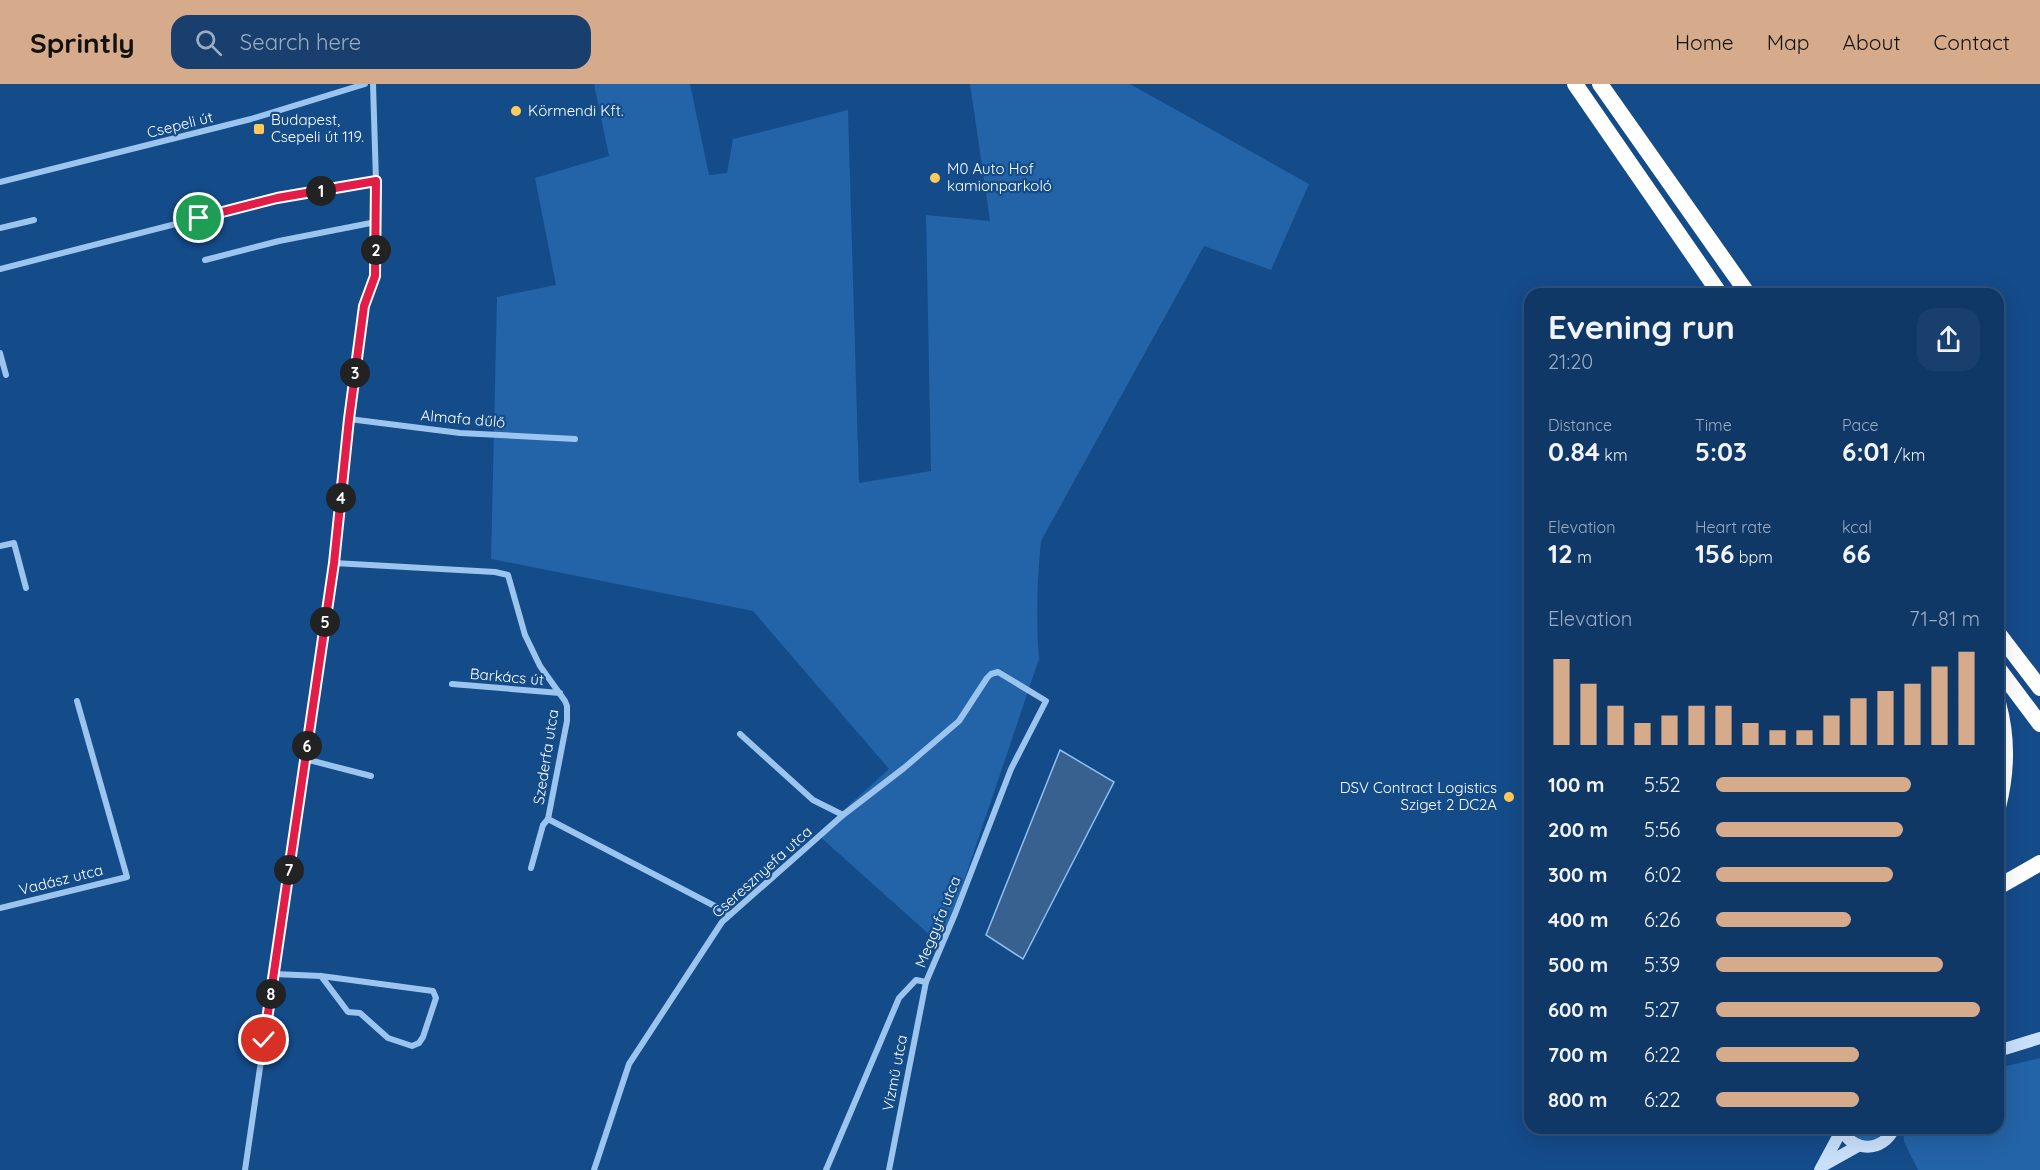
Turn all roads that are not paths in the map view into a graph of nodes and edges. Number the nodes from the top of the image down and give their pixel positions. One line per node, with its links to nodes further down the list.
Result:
1 (364, 84): 6 (street, Csepeli út)
2 (373, 84): 5 (street)
3 (1575, 84): 12 (highway)
4 (1600, 84): 13 (highway)
5 (376, 181): 8 (street); 11 (street)
6 (0, 182)
7 (34, 220): 9 (street)
8 (376, 222): 10 (street); 16 (street)
9 (0, 228)
10 (205, 260)
11 (0, 269)
12 (1716, 288)
13 (1744, 288)
14 (0, 353): 15 (street)
15 (6, 375)
16 (349, 419): 17 (street, Almafa dűlő); 19 (street)
17 (575, 439)
18 (0, 546): 20 (street)
19 (334, 563): 25 (street, Szederfa utca); 31 (street)
20 (27, 588)
21 (2004, 641): 24 (highway)
22 (2004, 676): 28 (highway)
23 (452, 684): 25 (street, Barkács út)
24 (2040, 688)
25 (560, 693): 35 (street, Szederfa utca)
26 (1046, 701): 34 (street, Cseresznyefa utca); 43 (street, Meggyfa utca)
27 (77, 702): 39 (street, Vadász utca)
28 (2040, 724)
29 (2004, 732): 32 (highway)
30 (740, 734): 34 (street)
31 (305, 759): 33 (street); 41 (street)
32 (2004, 773)
33 (370, 776)
34 (843, 815): 40 (street, Cseresznyefa utca)
35 (548, 819): 37 (street); 40 (street, Szederfa utca)
36 (2040, 863): 38 (highway)
37 (531, 868)
38 (2004, 884)
39 (0, 908)
40 (729, 914): 52 (street, Cseresznyefa utca)
41 (274, 974): 42 (street); 51 (street)
42 (321, 976): 42 (street)
43 (926, 982): 53 (street, Meggyfa utca); 54 (street, Vízmű utca)
44 (2040, 1038): 45 (main road)
45 (2004, 1049)
46 (1838, 1134): 50 (main road)
47 (1844, 1134): 49 (main road)
48 (1890, 1134): 49 (main road)
49 (1858, 1146): 50 (main road)
50 (1821, 1168)
51 (245, 1170)
52 (594, 1170)
53 (826, 1170)
54 (889, 1170)

